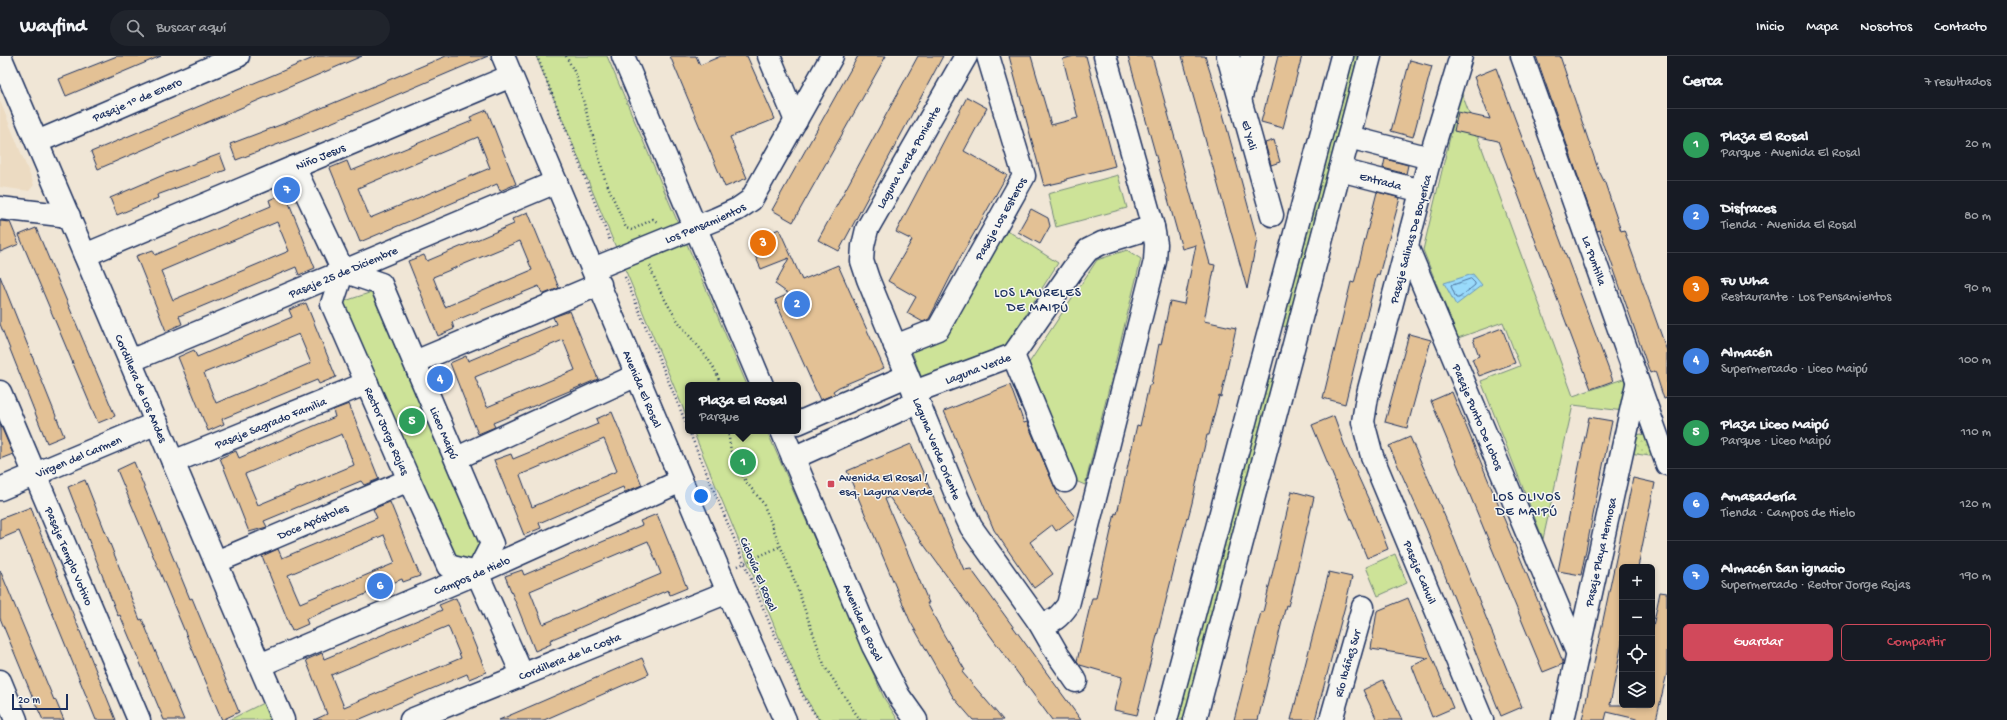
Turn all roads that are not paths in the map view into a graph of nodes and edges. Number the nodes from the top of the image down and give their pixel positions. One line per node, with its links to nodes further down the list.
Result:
1 (0, 56): 20 (street, Cordillera de Los Andes)
2 (238, 56): 20 (street, Pasaje 1º de Enero)
3 (503, 56): 16 (street, Avenida El Rosal)
4 (623, 56): 30 (street)
5 (769, 56): 18 (street)
6 (832, 56): 18 (street, Los Pensamientos)
7 (966, 56): 33 (street, Laguna Verde Poniente)
8 (988, 56): 36 (street, Pasaje Los Esteros)
9 (1106, 56): 29 (street)
10 (1228, 56): 17 (street, El Yali)
11 (1252, 56): 17 (street)
12 (1342, 56): 37 (street)
13 (1370, 56): 19 (street)
14 (1462, 56): 21 (street, Pasaje Salinas De Boyerica)
15 (1522, 56): 45 (street, La Puntilla)
16 (511, 76): 22 (street, Niño Jesus); 24 (street, Avenida El Rosal)
17 (1240, 100): 27 (street, El Yali)
18 (796, 121): 30 (street, Los Pensamientos)
19 (1349, 137): 21 (street); 23 (street)
20 (37, 142): 28 (street, Cordillera de Los Andes)
21 (1430, 158): 25 (street, Pasaje Salinas De Boyerica)
22 (294, 167): 32 (street, Niño Jesus); 34 (street)
23 (1340, 170): 25 (street, Entrada); 39 (street)
24 (556, 182): 34 (street, Pasaje 25 de Diciembre); 35 (street, Avenida El Rosal)
25 (1422, 192): 31 (street, Pasaje Salinas De Boyerica)
26 (0, 208): 28 (street)
27 (1272, 215)
28 (68, 216): 32 (street, Cordillera de Los Andes)
29 (1153, 227): 38 (street, Laguna Verde); 65 (street)
30 (696, 228): 35 (street, Los Pensamientos); 44 (street)
31 (1408, 249): 49 (street, Pasaje Salinas De Boyerica); 66 (street, Pasaje Punto De Lobos)
32 (85, 255): 40 (street, Cordillera de Los Andes)
33 (862, 261): 36 (street, Laguna Verde Oriente)
34 (343, 271): 40 (street, Pasaje 25 de Diciembre); 41 (street, Liceo Maipú); 43 (street, Rector Jorge Rojas)
35 (596, 276): 41 (street); 42 (street, Avenida El Rosal)
36 (895, 346): 46 (street, Laguna Verde Oriente)
37 (1264, 350): 39 (street); 78 (street)
38 (1013, 355): 46 (street, Laguna Verde); 59 (street)
39 (1290, 357): 79 (street)
40 (130, 360): 50 (street, Cordillera de Los Andes)
41 (415, 362): 52 (street, Liceo Maipú)
42 (637, 375): 52 (street); 58 (street, Avenida El Rosal)
43 (367, 382): 54 (street, Pasaje Sagrado Familia); 57 (street, Rector Jorge Rojas)
44 (761, 382)
45 (1637, 384): 55 (street, La Puntilla); 66 (street, Pasaje Playa Hermosa)
46 (913, 390): 48 (street, Laguna Verde); 53 (street, Laguna Verde); 65 (street, Laguna Verde Oriente)
47 (0, 392): 56 (street, Pasaje Templo Votivo)
48 (801, 422)
49 (1364, 422): 82 (street, Pasaje Cahuil)
50 (157, 423): 54 (street, Cordillera de Los Andes); 56 (street, Virgen del Carmen)
51 (783, 434): 53 (street, Avenida El Rosal)
52 (457, 458): 62 (street, Liceo Maipú)
53 (793, 458): 77 (street, Avenida El Rosal)
54 (173, 462): 61 (street, Cordillera de Los Andes)
55 (1667, 464)
56 (35, 475): 60 (street, Virgen del Carmen); 73 (street, Pasaje Templo Votivo)
57 (409, 480): 61 (street, Doce Apóstoles); 62 (street, Rector Jorge Rojas)
58 (681, 481): 62 (street, Campos de Hielo); 63 (street, Avenida El Rosal)
59 (1065, 481)
60 (0, 489)
61 (216, 562): 67 (street, Cordillera de Los Andes)
62 (477, 573): 67 (street, Campos de Hielo); 68 (street)
63 (724, 583): 68 (street, Cordillera de la Costa); 76 (street, Avenida El Rosal)
64 (1363, 607): 71 (street, Río Ibáñez Sur)
65 (1039, 622): 69 (street, Laguna Verde Oriente)
66 (1577, 652): 83 (street, Pasaje Playa Hermosa)
67 (260, 665): 74 (street, Cordillera de Los Andes)
68 (522, 674): 75 (street, Cordillera de la Costa)
69 (1076, 681)
70 (0, 682): 72 (street)
71 (1338, 694): 80 (street, Río Ibáñez Sur); 81 (street)
72 (16, 720)
73 (139, 720)
74 (283, 720)
75 (411, 720)
76 (785, 720)
77 (916, 720)
78 (1166, 720)
79 (1195, 720)
80 (1331, 720)
81 (1348, 720)
82 (1482, 720)
83 (1563, 720)

